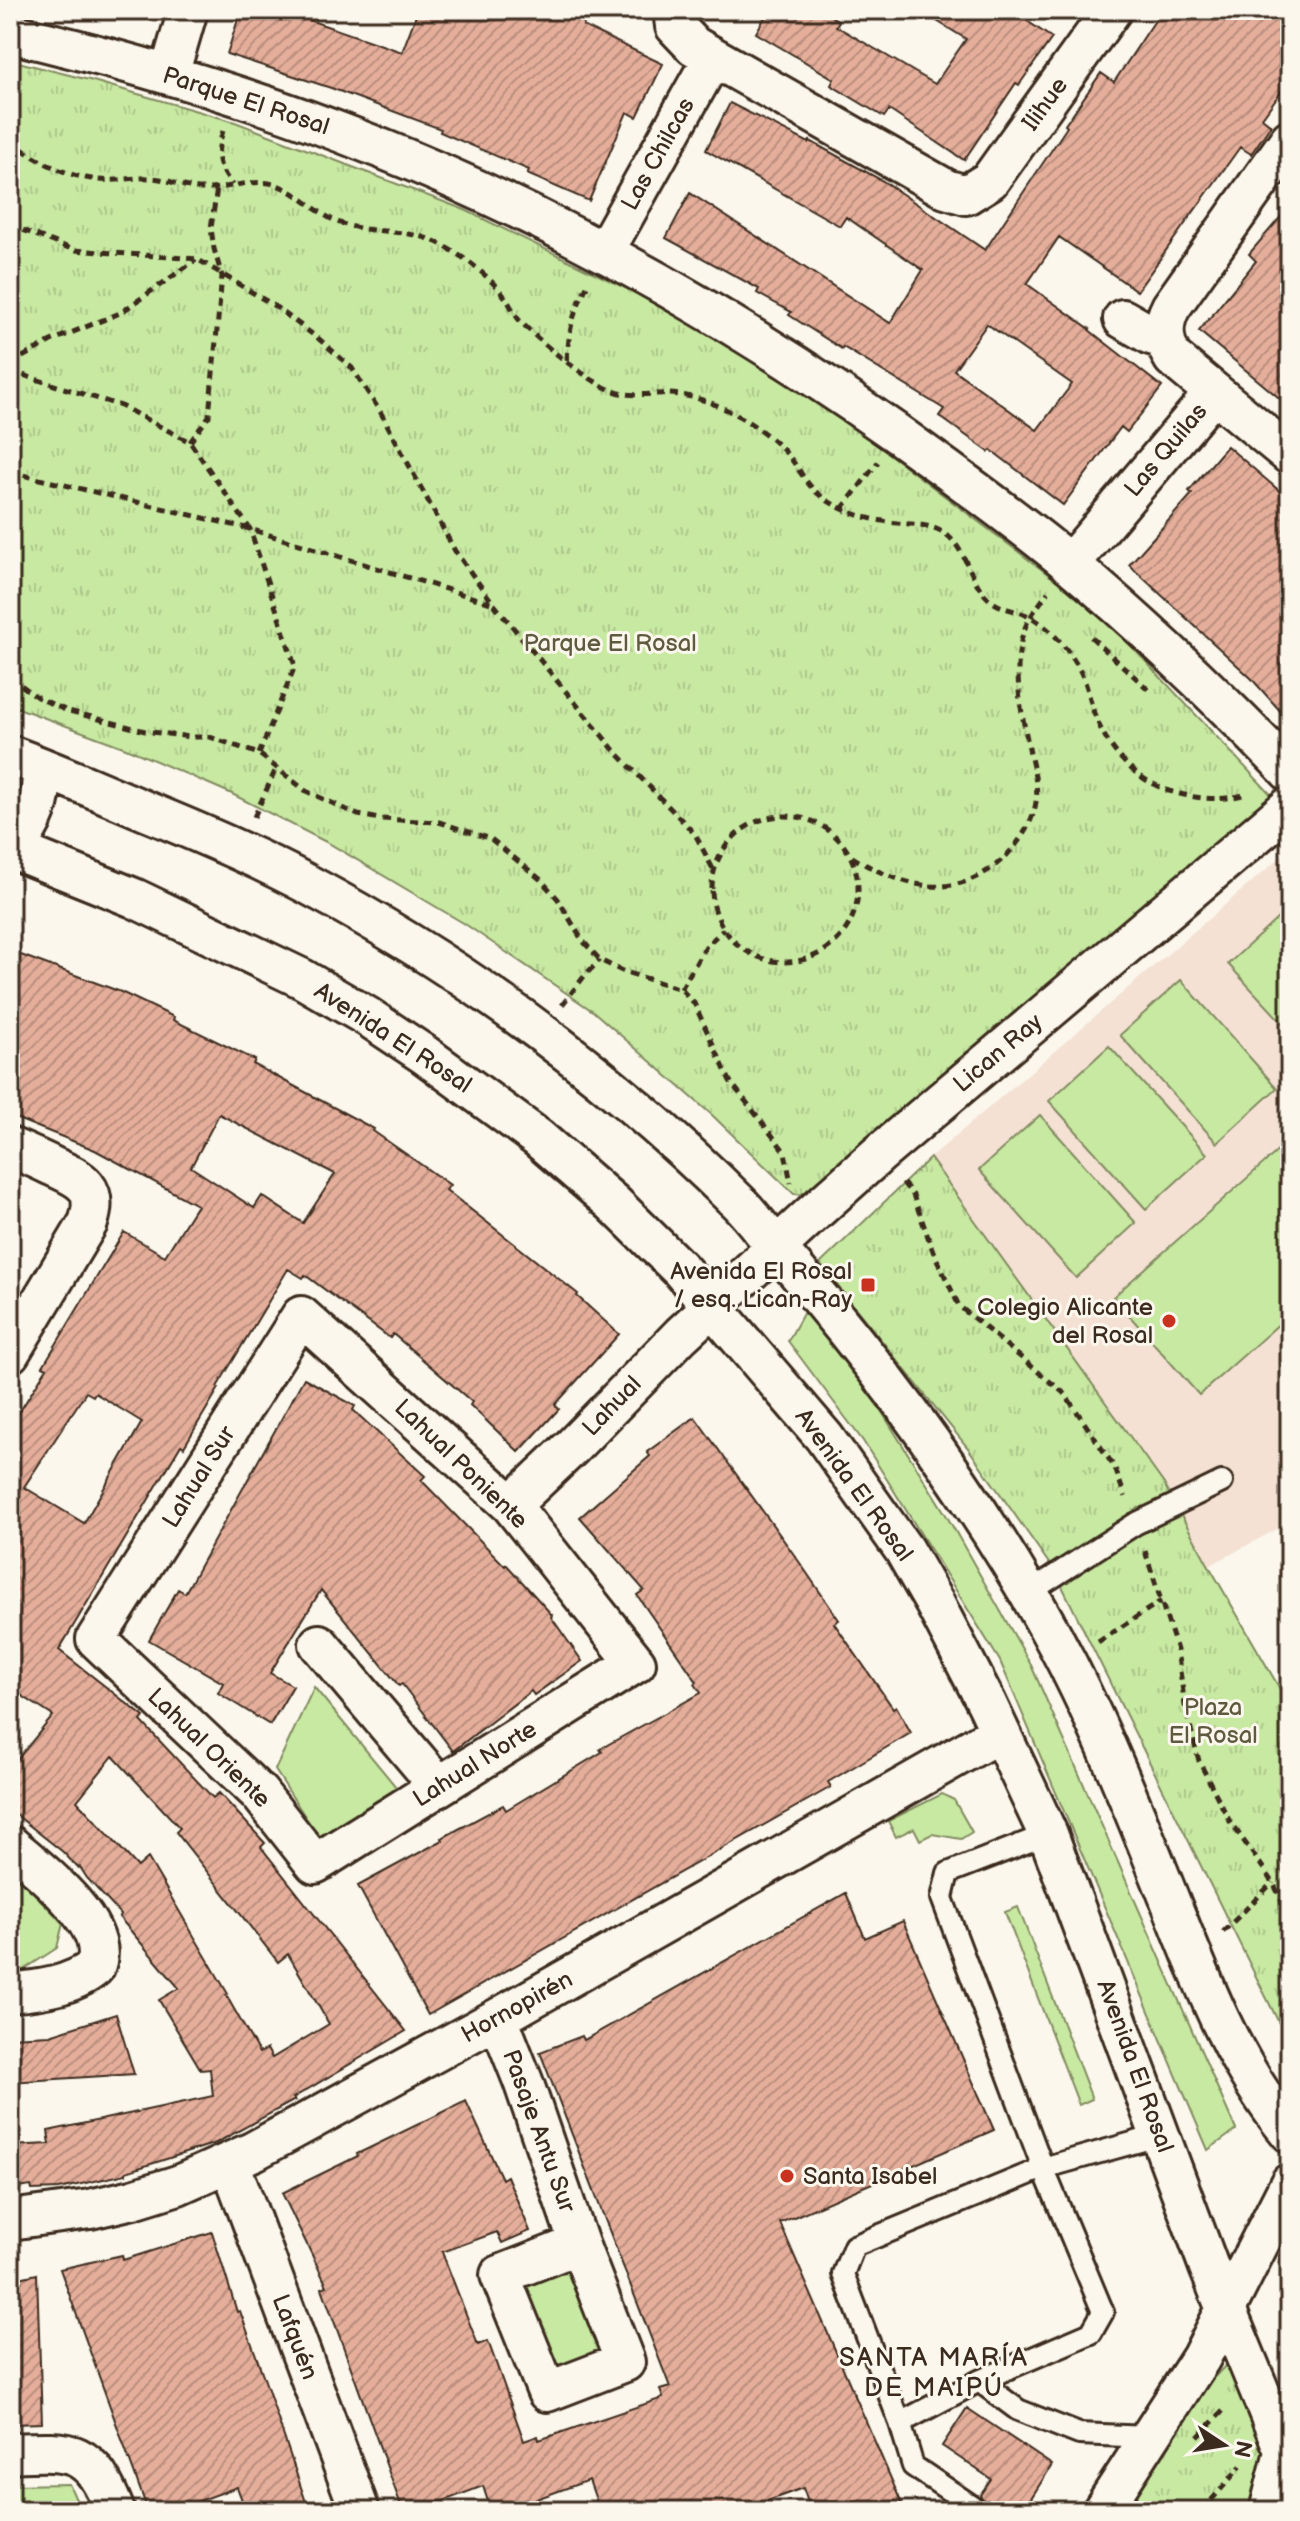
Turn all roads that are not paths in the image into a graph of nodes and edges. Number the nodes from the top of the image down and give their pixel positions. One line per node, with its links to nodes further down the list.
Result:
1 (188, 10): 6 (street)
2 (1097, 15): 5 (street, Ilihue)
3 (674, 18): 5 (street)
4 (10, 33): 6 (street, Parque El Rosal)
5 (713, 57): 8 (street, Las Chilcas)
6 (169, 75): 8 (street, Parque El Rosal)
7 (1290, 139): 10 (street)
8 (604, 252): 13 (street, Parque El Rosal)
9 (1123, 319): 10 (street)
10 (1165, 339): 11 (street, Las Quilas)
11 (1214, 393): 12 (street); 13 (street, Las Quilas)
12 (1290, 455)
13 (1070, 564): 15 (street, Parque El Rosal)
14 (25, 761): 17 (street); 19 (street)
15 (1290, 772)
16 (1290, 806): 19 (street, Lican Ray)
17 (11, 848): 20 (street, Avenida El Rosal)
18 (10, 1147): 22 (street)
19 (776, 1247): 20 (street, Lican Ray); 25 (street)
20 (713, 1307): 24 (street, Lahual); 29 (street, Avenida El Rosal)
21 (301, 1316): 24 (street, Lahual Poniente); 26 (street, Lahual Sur)
22 (10, 1353)
23 (1222, 1482): 25 (lane)
24 (511, 1505): 28 (street, Lahual Poniente)
25 (1028, 1593): 36 (street)
26 (96, 1639): 33 (street, Lahual Oriente)
27 (319, 1644): 30 (street)
28 (636, 1663): 30 (street, Lahual Norte)
29 (1000, 1732): 31 (street, Avenida El Rosal); 35 (street, Hornopirén)
30 (439, 1786): 33 (street, Lahual Norte)
31 (1048, 1834): 37 (street, Avenida El Rosal); 39 (lane)
32 (10, 1845): 34 (street)
33 (315, 1864)
34 (10, 1993)
35 (498, 2018): 38 (street, Hornopirén); 42 (street, Pasaje Antu Sur)
36 (1290, 2133)
37 (1161, 2135): 39 (lane); 43 (street, Avenida El Rosal)
38 (230, 2163): 41 (street, Hornopirén); 51 (street, Lafquén)
39 (1043, 2168): 44 (lane); 45 (lane)
40 (1290, 2183): 43 (street)
41 (10, 2220)
42 (579, 2244)
43 (1226, 2311): 46 (street); 47 (street, Avenida El Rosal)
44 (979, 2381): 45 (lane); 46 (lane)
45 (900, 2423): 49 (lane)
46 (1148, 2437): 52 (street)
47 (1288, 2448): 53 (street)
48 (10, 2453): 50 (street)
49 (972, 2506)
50 (115, 2511)
51 (360, 2511)
52 (1102, 2511)
53 (1269, 2511)

